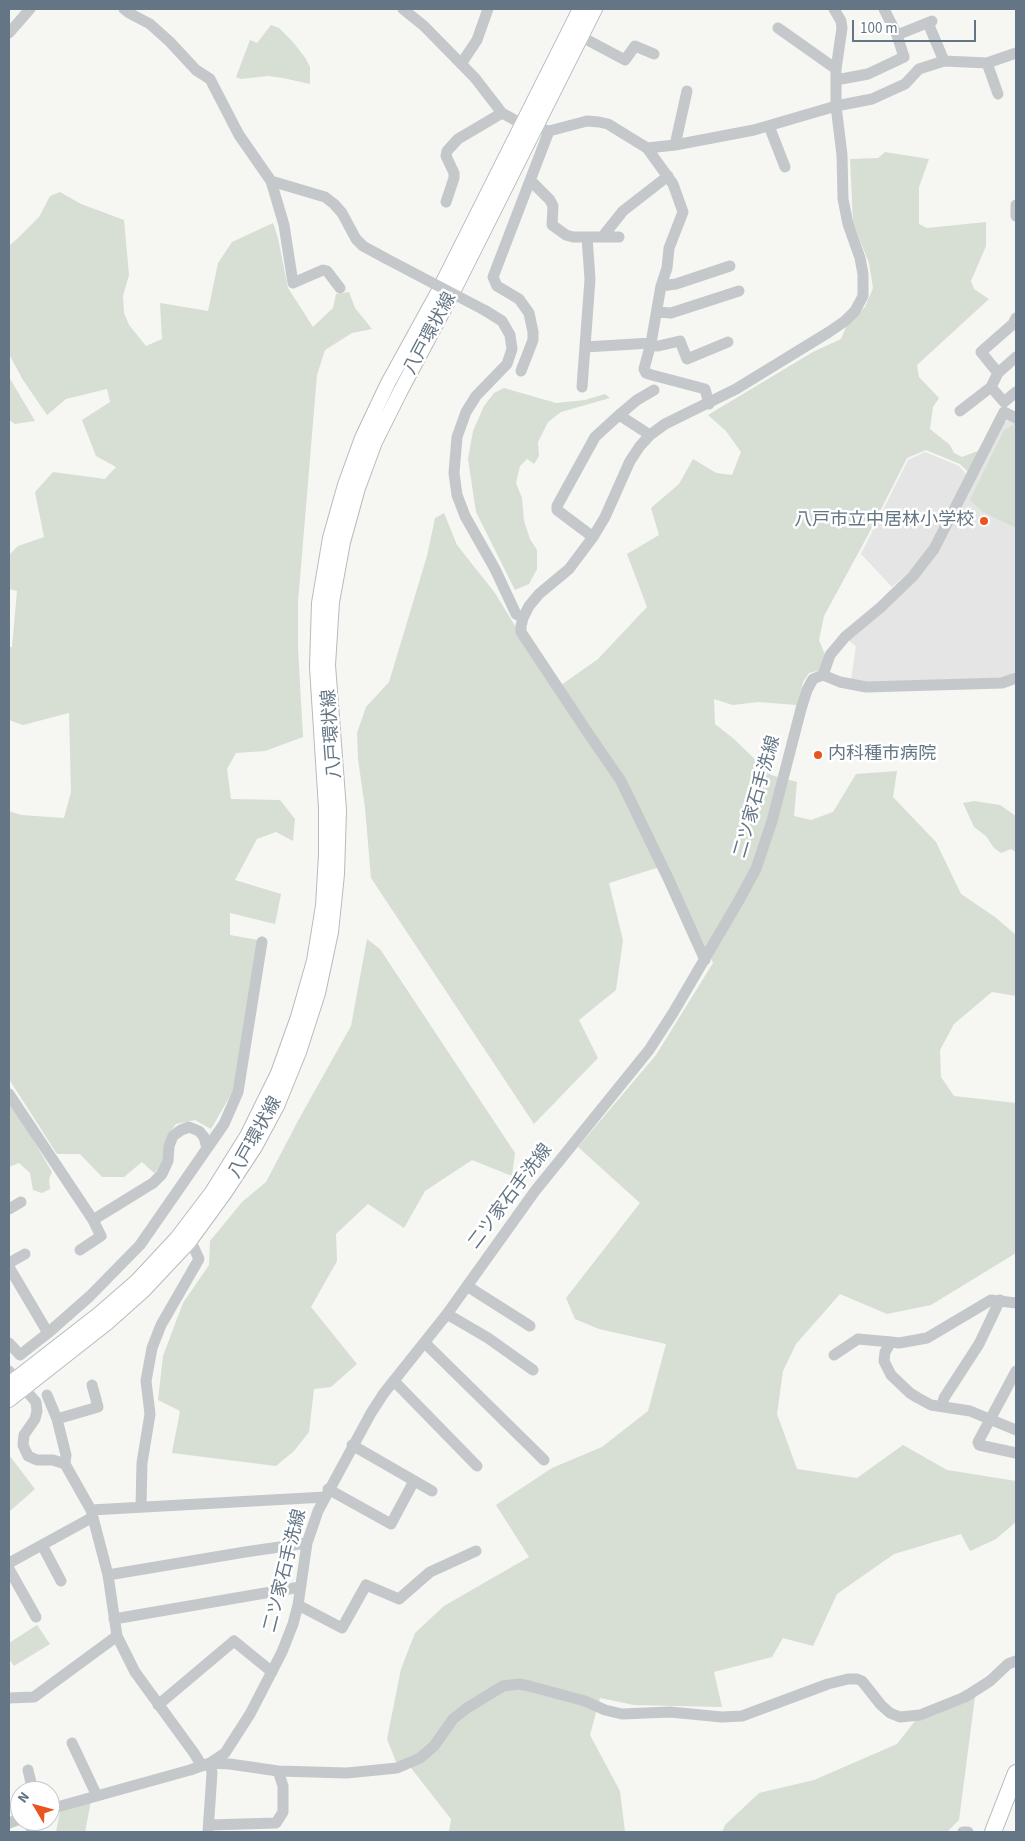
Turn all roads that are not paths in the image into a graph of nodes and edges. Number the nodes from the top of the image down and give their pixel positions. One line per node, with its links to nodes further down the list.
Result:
1 (30, 9): 10 (street)
2 (124, 9): 29 (street)
3 (403, 9): 17 (street)
4 (488, 9): 17 (street)
5 (580, 9): 24 (main road, 八戸環状線)
6 (595, 9): 11 (main road, 八戸環状線)
7 (834, 9): 18 (street)
8 (884, 9): 12 (street)
9 (778, 28): 18 (street)
10 (10, 29)
11 (580, 36): 14 (street); 24 (main road, 八戸環状線)
12 (897, 36): 15 (street); 18 (street)
13 (1016, 53): 16 (street)
14 (654, 54)
15 (944, 61): 16 (street); 21 (street)
16 (988, 63): 20 (street)
17 (461, 64): 22 (street)
18 (836, 75): 21 (street)
19 (688, 91): 25 (street)
20 (998, 94)
21 (836, 106): 23 (street); 53 (street)
22 (502, 113): 24 (street); 31 (street)
23 (769, 126): 25 (street); 27 (street)
24 (535, 128): 26 (street); 30 (street); 69 (main road, 八戸環状線); 86 (main road, 八戸環状線)
25 (675, 145): 26 (street)
26 (647, 148): 28 (street)
27 (786, 167)
28 (668, 176): 34 (street); 38 (street)
29 (271, 181): 39 (street); 59 (street, bridge)
30 (531, 181): 35 (street); 47 (street)
31 (446, 202)
32 (1016, 205): 33 (street)
33 (1016, 216)
34 (603, 236): 35 (street); 36 (street)
35 (587, 237): 45 (street)
36 (619, 237)
37 (730, 266): 38 (street)
38 (661, 286): 41 (street)
39 (340, 288)
40 (739, 291): 41 (street)
41 (658, 312): 44 (street)
42 (1016, 318): 48 (street)
43 (728, 342): 44 (street)
44 (651, 344): 45 (street); 53 (street)
45 (585, 347): 49 (street)
46 (1016, 357): 48 (street)
47 (520, 371)
48 (998, 372): 50 (street)
49 (582, 387)
50 (990, 387): 52 (street); 54 (street)
51 (654, 390): 55 (street)
52 (1016, 392)
53 (709, 404): 57 (street)
54 (960, 411)
55 (620, 415): 57 (street); 58 (street)
56 (1016, 418): 60 (street)
57 (650, 435): 58 (street)
58 (593, 537): 59 (street)
59 (523, 618): 63 (street)
60 (823, 675): 61 (street); 63 (street, 二ツ家石手洗線)
61 (1016, 678)
62 (262, 942): 65 (street)
63 (705, 960): 74 (street, 二ツ家石手洗線)
64 (9, 1094): 68 (street)
65 (207, 1148): 68 (street); 79 (street)
66 (22, 1202): 67 (street)
67 (9, 1209)
68 (93, 1220): 70 (street)
69 (189, 1242): 86 (main road, 八戸環状線); 103 (street)
70 (80, 1250)
71 (25, 1254): 72 (street)
72 (9, 1263)
73 (9, 1267): 79 (street)
74 (467, 1286): 77 (street, 二ツ家石手洗線); 78 (street)
75 (1000, 1300): 76 (street); 80 (street); 91 (street)
76 (1016, 1303)
77 (447, 1314): 82 (street, 二ツ家石手洗線); 84 (street)
78 (530, 1326)
79 (48, 1333): 81 (street)
80 (891, 1342): 83 (street); 91 (street)
81 (9, 1343)
82 (426, 1344): 87 (street, 二ツ家石手洗線); 97 (street)
83 (834, 1355)
84 (533, 1370)
85 (1016, 1371): 93 (street)
86 (14, 1380): 90 (main road, 八戸環状線); 98 (street)
87 (394, 1381): 95 (street, 二ツ家石手洗線); 99 (street)
88 (92, 1385): 92 (street)
89 (47, 1395): 92 (street)
90 (9, 1400)
91 (942, 1406): 93 (street)
92 (57, 1419): 98 (street)
93 (990, 1419): 94 (street); 96 (street)
94 (1016, 1430)
95 (352, 1445): 100 (street); 102 (street, 二ツ家石手洗線)
96 (1016, 1453)
97 (544, 1460)
98 (65, 1464): 104 (street)
99 (477, 1466)
100 (414, 1481): 101 (street); 102 (street)
101 (432, 1491)
102 (326, 1493): 103 (street); 105 (street, 二ツ家石手洗線)
103 (141, 1506): 104 (street)
104 (92, 1514): 106 (street); 110 (street)
105 (307, 1543): 110 (street); 112 (street, 二ツ家石手洗線)
106 (42, 1545): 108 (street); 111 (street)
107 (476, 1551): 113 (street)
108 (9, 1563)
109 (9, 1569): 114 (street)
110 (108, 1575): 115 (street)
111 (61, 1581)
112 (300, 1587): 113 (street, 二ツ家石手洗線); 115 (street)
113 (298, 1605): 118 (street, 二ツ家石手洗線)
114 (36, 1617)
115 (114, 1619): 116 (street)
116 (117, 1636): 119 (street); 120 (street)
117 (1016, 1662): 124 (street)
118 (272, 1672): 120 (street); 122 (street, 二ツ家石手洗線)
119 (9, 1698)
120 (158, 1705): 122 (street)
121 (72, 1743): 127 (street)
122 (205, 1765): 124 (street); 127 (street, 二ツ家石手洗線); 129 (street)
123 (28, 1770): 126 (street)
124 (278, 1771): 129 (street)
125 (1016, 1774): 132 (highway)
126 (30, 1781)
127 (96, 1796): 128 (street, 二ツ家石手洗線)
128 (60, 1806)
129 (208, 1829)
130 (963, 1832): 131 (street)
131 (968, 1832)
132 (993, 1832)

